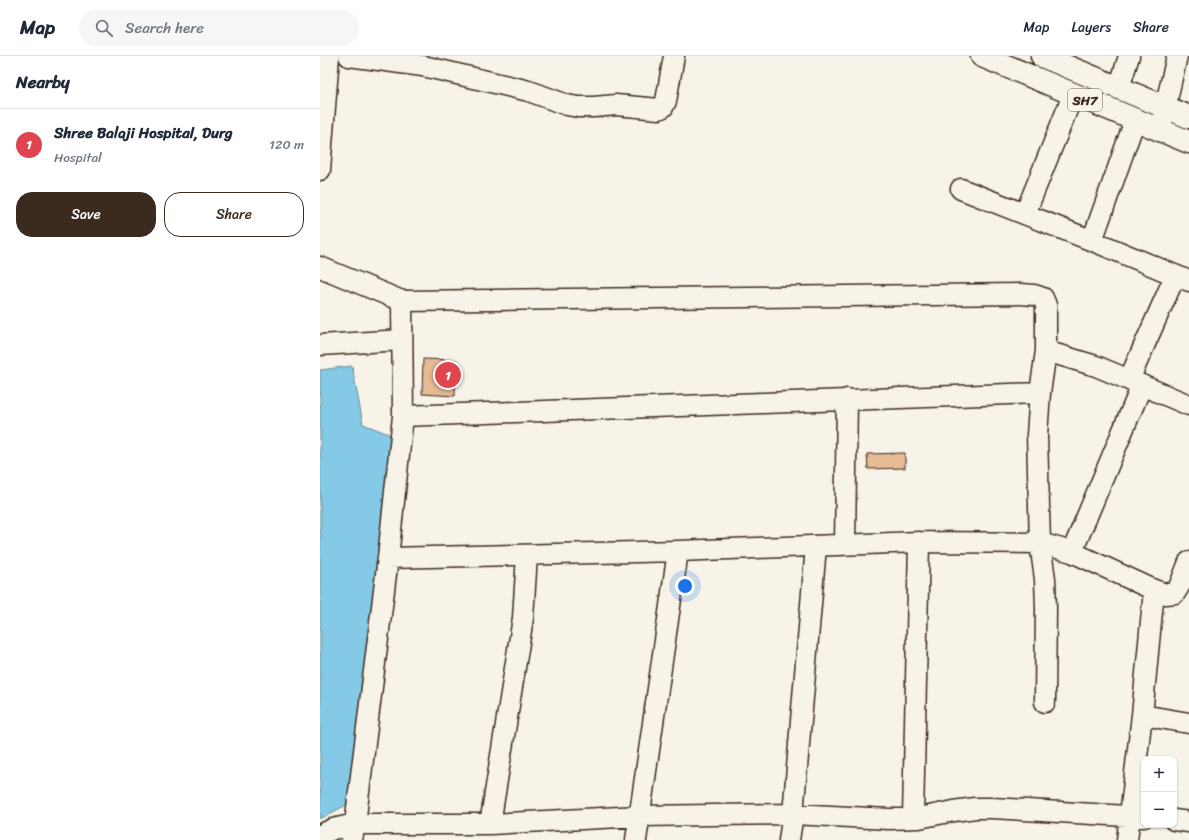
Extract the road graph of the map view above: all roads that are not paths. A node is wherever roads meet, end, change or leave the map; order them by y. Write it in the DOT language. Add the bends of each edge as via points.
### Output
graph roads {
  1 [pos="329,56"];
  2 [pos="349,56"];
  3 [pos="674,56"];
  4 [pos="1042,56"];
  5 [pos="1129,56"];
  6 [pos="1177,56"];
  7 [pos="992,58"];
  8 [pos="1119,88"];
  9 [pos="1073,95"];
  10 [pos="1165,107"];
  11 [pos="1189,117"];
  12 [pos="1135,120"];
  13 [pos="1160,130"];
  14 [pos="1189,142"];
  15 [pos="320,170"];
  16 [pos="961,189"];
  17 [pos="1025,214"];
  18 [pos="1092,241"];
  19 [pos="320,267"];
  20 [pos="1182,278"];
  21 [pos="402,301"];
  22 [pos="402,340"];
  23 [pos="320,345"];
  24 [pos="1046,351"];
  25 [pos="1135,383"];
  26 [pos="1040,393"];
  27 [pos="848,399"];
  28 [pos="1189,405"];
  29 [pos="403,416"];
  30 [pos="919,542"];
  31 [pos="1040,543"];
  32 [pos="845,544"];
  33 [pos="816,546"];
  34 [pos="678,551"];
  35 [pos="1072,552"];
  36 [pos="527,555"];
  37 [pos="388,558"];
  38 [pos="1189,562"];
  39 [pos="1154,590"];
  40 [pos="1045,702"];
  41 [pos="1142,715"];
  42 [pos="1189,723"];
  43 [pos="793,814"];
  44 [pos="639,816"];
  45 [pos="1137,816"];
  46 [pos="913,818"];
  47 [pos="1177,820"];
  48 [pos="1189,822"];
  49 [pos="490,824"];
  50 [pos="353,832"];
  51 [pos="320,835"];
  52 [pos="636,840"];
  53 [pos="789,840"];
  54 [pos="1127,840"];
  1 -- 15 [label="street"];
  2 -- 3 [label="street" via="423,66 529,91 578,107 616,104 659,109 664,107 666,101"];
  4 -- 8 [label="main road, SH7"];
  5 -- 8 [label="street"];
  6 -- 10 [label="street"];
  7 -- 9 [label="main road, SH7"];
  8 -- 10 [label="main road, SH7"];
  9 -- 12 [label="main road, SH7"];
  9 -- 17 [label="street"];
  10 -- 11 [label="main road, SH7"];
  10 -- 13 [label="street"];
  12 -- 13 [label="main road, SH7"];
  12 -- 18 [label="street"];
  13 -- 14 [label="main road, SH7"];
  16 -- 17 [label="street"];
  17 -- 18 [label="street"];
  18 -- 20 [label="street"];
  19 -- 21 [label="street"];
  20 -- 25 [label="street"];
  21 -- 22 [label="street"];
  21 -- 24 [label="street" via="1027,294 1042,298 1046,305"];
  22 -- 23 [label="street"];
  22 -- 29 [label="street"];
  24 -- 25 [label="street" via="1096,366"];
  24 -- 26 [label="street"];
  25 -- 28 [label="street"];
  25 -- 35 [label="street"];
  26 -- 27 [label="street"];
  26 -- 31 [label="street" via="1037,435"];
  27 -- 29 [label="street"];
  27 -- 32 [label="street"];
  29 -- 37 [label="street"];
  30 -- 31 [label="street"];
  30 -- 32 [label="street"];
  30 -- 46 [label="street"];
  31 -- 35 [label="street"];
  31 -- 40 [label="street" via="1046,608"];
  32 -- 33 [label="street"];
  33 -- 34 [label="street"];
  33 -- 43 [label="street"];
  34 -- 36 [label="street"];
  34 -- 44 [label="street"];
  35 -- 39 [label="street"];
  36 -- 37 [label="street"];
  36 -- 49 [label="street" via="523,618"];
  37 -- 50 [label="street"];
  38 -- 39 [label="street" via="1175,593 1166,594"];
  39 -- 41 [label="street"];
  41 -- 42 [label="street"];
  41 -- 45 [label="street"];
  43 -- 44 [label="street"];
  43 -- 46 [label="street"];
  43 -- 53 [label="street"];
  44 -- 49 [label="street"];
  44 -- 52 [label="street"];
  45 -- 46 [label="street" via="975,808"];
  45 -- 54 [label="street"];
  47 -- 48 [label="street"];
  49 -- 50 [label="street"];
  50 -- 51 [label="street" via="332,829"];
}
